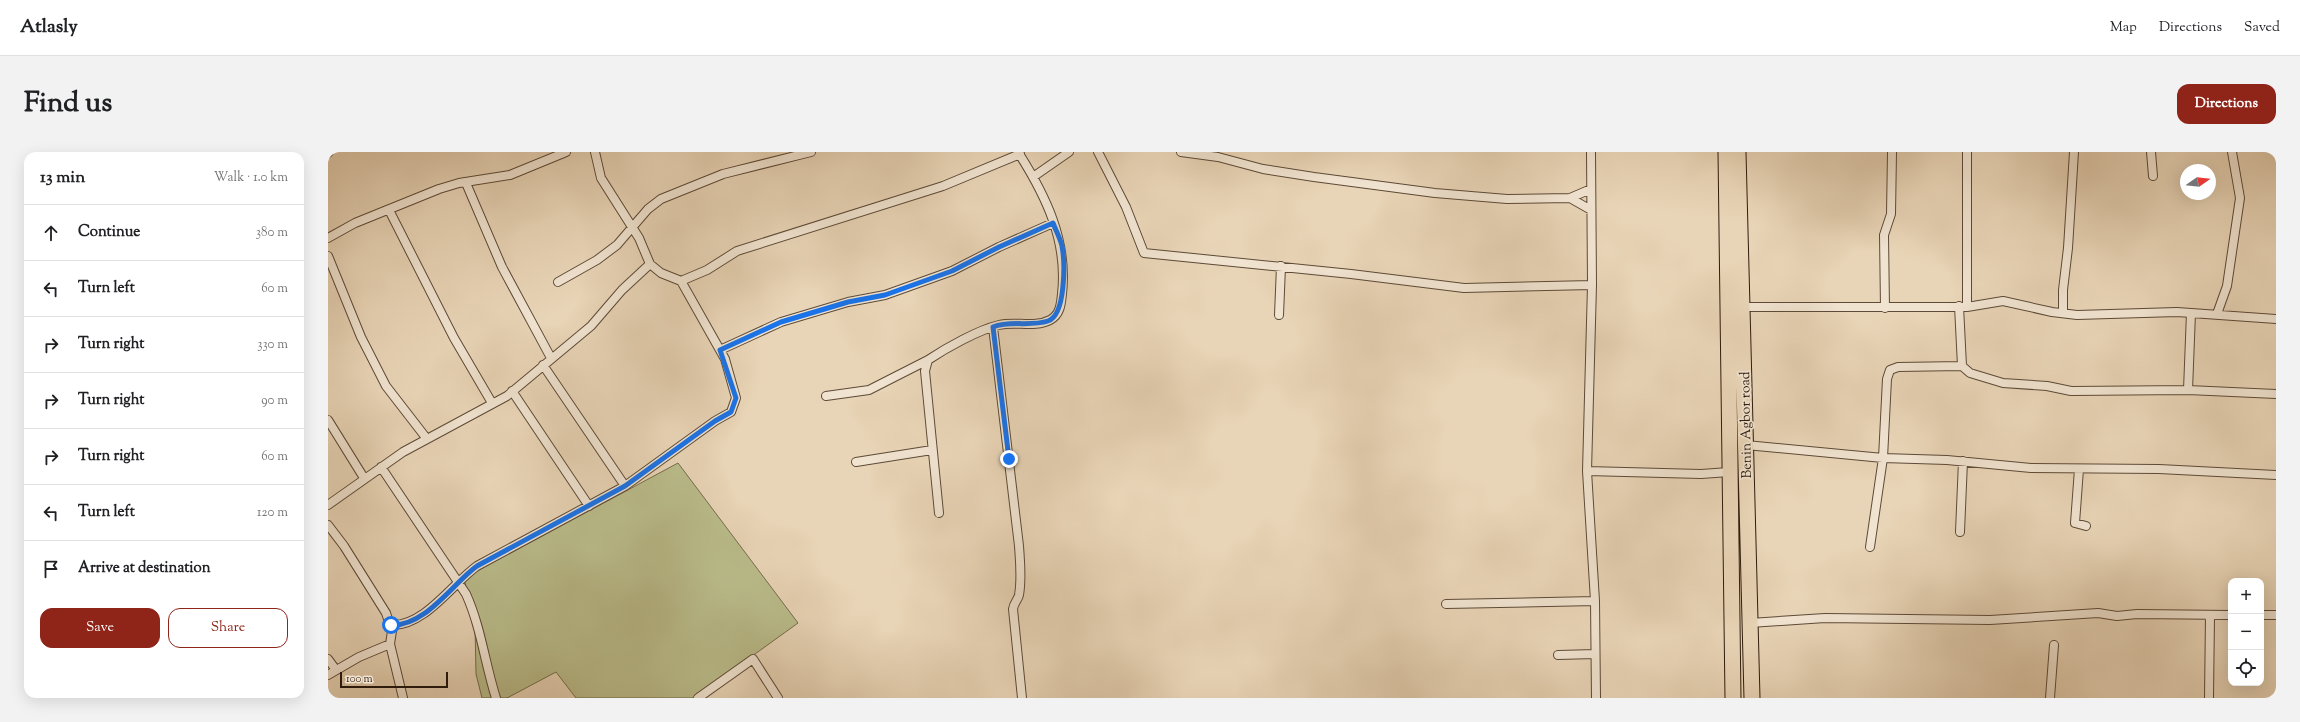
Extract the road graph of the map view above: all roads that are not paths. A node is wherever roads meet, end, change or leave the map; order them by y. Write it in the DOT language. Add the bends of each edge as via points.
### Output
graph roads {
  1 [pos="566,152"];
  2 [pos="595,152"];
  3 [pos="811,152"];
  4 [pos="1069,152"];
  5 [pos="1098,152"];
  6 [pos="1181,152"];
  7 [pos="1591,152"];
  8 [pos="1726,152"];
  9 [pos="1738,152"];
  10 [pos="1892,152"];
  11 [pos="1967,152"];
  12 [pos="2074,152"];
  13 [pos="2151,152"];
  14 [pos="2232,152"];
  15 [pos="1019,153"];
  16 [pos="2153,176"];
  17 [pos="1033,177"];
  18 [pos="466,183"];
  19 [pos="1591,189"];
  20 [pos="1570,198"];
  21 [pos="389,210"];
  22 [pos="1591,210"];
  23 [pos="1053,223"];
  24 [pos="632,226"];
  25 [pos="328,238"];
  26 [pos="328,256"];
  27 [pos="650,264"];
  28 [pos="1281,266"];
  29 [pos="681,280"];
  30 [pos="558,282"];
  31 [pos="1592,285"];
  32 [pos="1963,306"];
  33 [pos="1742,307"];
  34 [pos="1885,308"];
  35 [pos="2063,313"];
  36 [pos="2191,313"];
  37 [pos="2217,314"];
  38 [pos="1279,315"];
  39 [pos="2276,319"];
  40 [pos="993,327"];
  41 [pos="720,350"];
  42 [pos="552,358"];
  43 [pos="928,360"];
  44 [pos="543,365"];
  45 [pos="1962,366"];
  46 [pos="2188,390"];
  47 [pos="512,391"];
  48 [pos="2276,394"];
  49 [pos="826,396"];
  50 [pos="492,403"];
  51 [pos="328,420"];
  52 [pos="427,439"];
  53 [pos="1746,445"];
  54 [pos="932,450"];
  55 [pos="1883,458"];
  56 [pos="1963,461"];
  57 [pos="856,462"];
  58 [pos="382,467"];
  59 [pos="2079,469"];
  60 [pos="1587,471"];
  61 [pos="1729,472"];
  62 [pos="2276,475"];
  63 [pos="364,478"];
  64 [pos="625,486"];
  65 [pos="328,505"];
  66 [pos="589,506"];
  67 [pos="939,513"];
  68 [pos="328,525"];
  69 [pos="2086,526"];
  70 [pos="1960,532"];
  71 [pos="1870,547"];
  72 [pos="459,584"];
  73 [pos="1595,601"];
  74 [pos="1446,604"];
  75 [pos="2276,614"];
  76 [pos="2210,615"];
  77 [pos="2228,615"];
  78 [pos="2264,615"];
  79 [pos="1750,623"];
  80 [pos="391,625"];
  81 [pos="390,644"];
  82 [pos="2054,645"];
  83 [pos="1594,654"];
  84 [pos="1558,655"];
  85 [pos="328,659"];
  86 [pos="336,670"];
  87 [pos="328,675"];
  88 [pos="403,698"];
  89 [pos="496,698"];
  90 [pos="698,698"];
  91 [pos="778,698"];
  92 [pos="1022,698"];
  93 [pos="1596,698"];
  94 [pos="1733,698"];
  95 [pos="1752,698"];
  96 [pos="2050,698"];
  97 [pos="2209,698"];
  1 -- 18 [label="street" via="510,175"];
  2 -- 24 [label="street" via="601,178"];
  3 -- 24 [label="street" via="723,174 670,194 652,205"];
  4 -- 17 [label="street"];
  5 -- 28 [label="street" via="1126,207 1144,252"];
  6 -- 20 [label="street" via="1218,157 1263,169 1435,193 1507,199"];
  7 -- 19 [label="street"];
  8 -- 61 [label="highway, Benin Agbor road"];
  9 -- 33 [label="highway, Benin Agbor road"];
  10 -- 34 [label="street" via="1890,214 1884,236"];
  11 -- 32 [label="street"];
  12 -- 35 [label="street"];
  13 -- 16 [label="street"];
  14 -- 37 [label="street" via="2240,198 2227,286"];
  15 -- 17 [label="street"];
  15 -- 29 [label="street" via="943,186 737,251 707,270"];
  17 -- 23 [label="street"];
  18 -- 21 [label="street" via="438,189"];
  18 -- 42 [label="street" via="502,267"];
  19 -- 20 [label="street"];
  19 -- 22 [label="street"];
  20 -- 22 [label="street"];
  21 -- 25 [label="street" via="355,223"];
  21 -- 50 [label="street" via="454,338"];
  22 -- 31 [label="street"];
  23 -- 40 [label="street" via="1062,246 1064,264 1057,315 1038,324"];
  23 -- 41 [label="street" via="952,271 885,295 848,302 781,322"];
  24 -- 27 [label="street"];
  24 -- 30 [label="street" via="612,249"];
  26 -- 52 [label="street" via="361,337 386,386"];
  27 -- 29 [label="street" via="661,273"];
  27 -- 42 [label="street" via="622,290 591,326"];
  28 -- 31 [label="street" via="1464,288"];
  28 -- 38 [label="street"];
  29 -- 41 [label="street"];
  31 -- 60 [label="street"];
  32 -- 34 [label="street"];
  32 -- 35 [label="street" via="2003,301"];
  32 -- 45 [label="street"];
  33 -- 34 [label="street"];
  33 -- 53 [label="highway, Benin Agbor road"];
  35 -- 36 [label="street"];
  36 -- 37 [label="street"];
  36 -- 46 [label="street"];
  37 -- 39 [label="street"];
  40 -- 43 [label="street"];
  40 -- 92 [label="street" via="1019,546 1021,581 1019,597 1013,609"];
  41 -- 64 [label="street" via="736,398 731,412"];
  42 -- 44 [label="street"];
  43 -- 49 [label="street" via="869,390"];
  43 -- 54 [label="street" via="925,371"];
  44 -- 47 [label="street"];
  44 -- 64 [label="street"];
  45 -- 46 [label="street" via="1970,373 2003,383 2048,386 2071,391"];
  45 -- 55 [label="street" via="1898,367 1890,370 1887,379"];
  46 -- 48 [label="street"];
  47 -- 50 [label="street"];
  47 -- 66 [label="street"];
  50 -- 52 [label="street"];
  51 -- 63 [label="street"];
  52 -- 58 [label="street"];
  53 -- 55 [label="street"];
  53 -- 79 [label="highway, Benin Agbor road"];
  54 -- 57 [label="street"];
  54 -- 67 [label="street"];
  55 -- 56 [label="street"];
  55 -- 71 [label="street"];
  56 -- 59 [label="street" via="2031,468"];
  56 -- 70 [label="street"];
  58 -- 63 [label="street"];
  58 -- 72 [label="street"];
  59 -- 62 [label="street" via="2159,469"];
  59 -- 69 [label="street" via="2075,523"];
  60 -- 61 [label="street" via="1701,474"];
  60 -- 73 [label="street"];
  61 -- 94 [label="highway, Benin Agbor road"];
  63 -- 65 [label="street"];
  64 -- 66 [label="street"];
  66 -- 72 [label="street" via="477,566 468,572"];
  68 -- 80 [label="street" via="344,546"];
  72 -- 80 [label="street" via="422,614 398,626"];
  72 -- 89 [label="street" via="476,616"];
  73 -- 74 [label="street"];
  73 -- 83 [label="street"];
  75 -- 78 [label="street"];
  76 -- 77 [label="street"];
  76 -- 79 [label="street" via="2117,616 2098,613 1990,620 1825,618"];
  76 -- 97 [label="street"];
  79 -- 95 [label="highway, Benin Agbor road"];
  80 -- 81 [label="street"];
  81 -- 86 [label="street"];
  81 -- 88 [label="street"];
  82 -- 96 [label="street"];
  83 -- 84 [label="street"];
  83 -- 93 [label="street"];
  85 -- 86 [label="street"];
  86 -- 87 [label="street"];
  90 -- 91 [label="street" via="753,658"];
}
